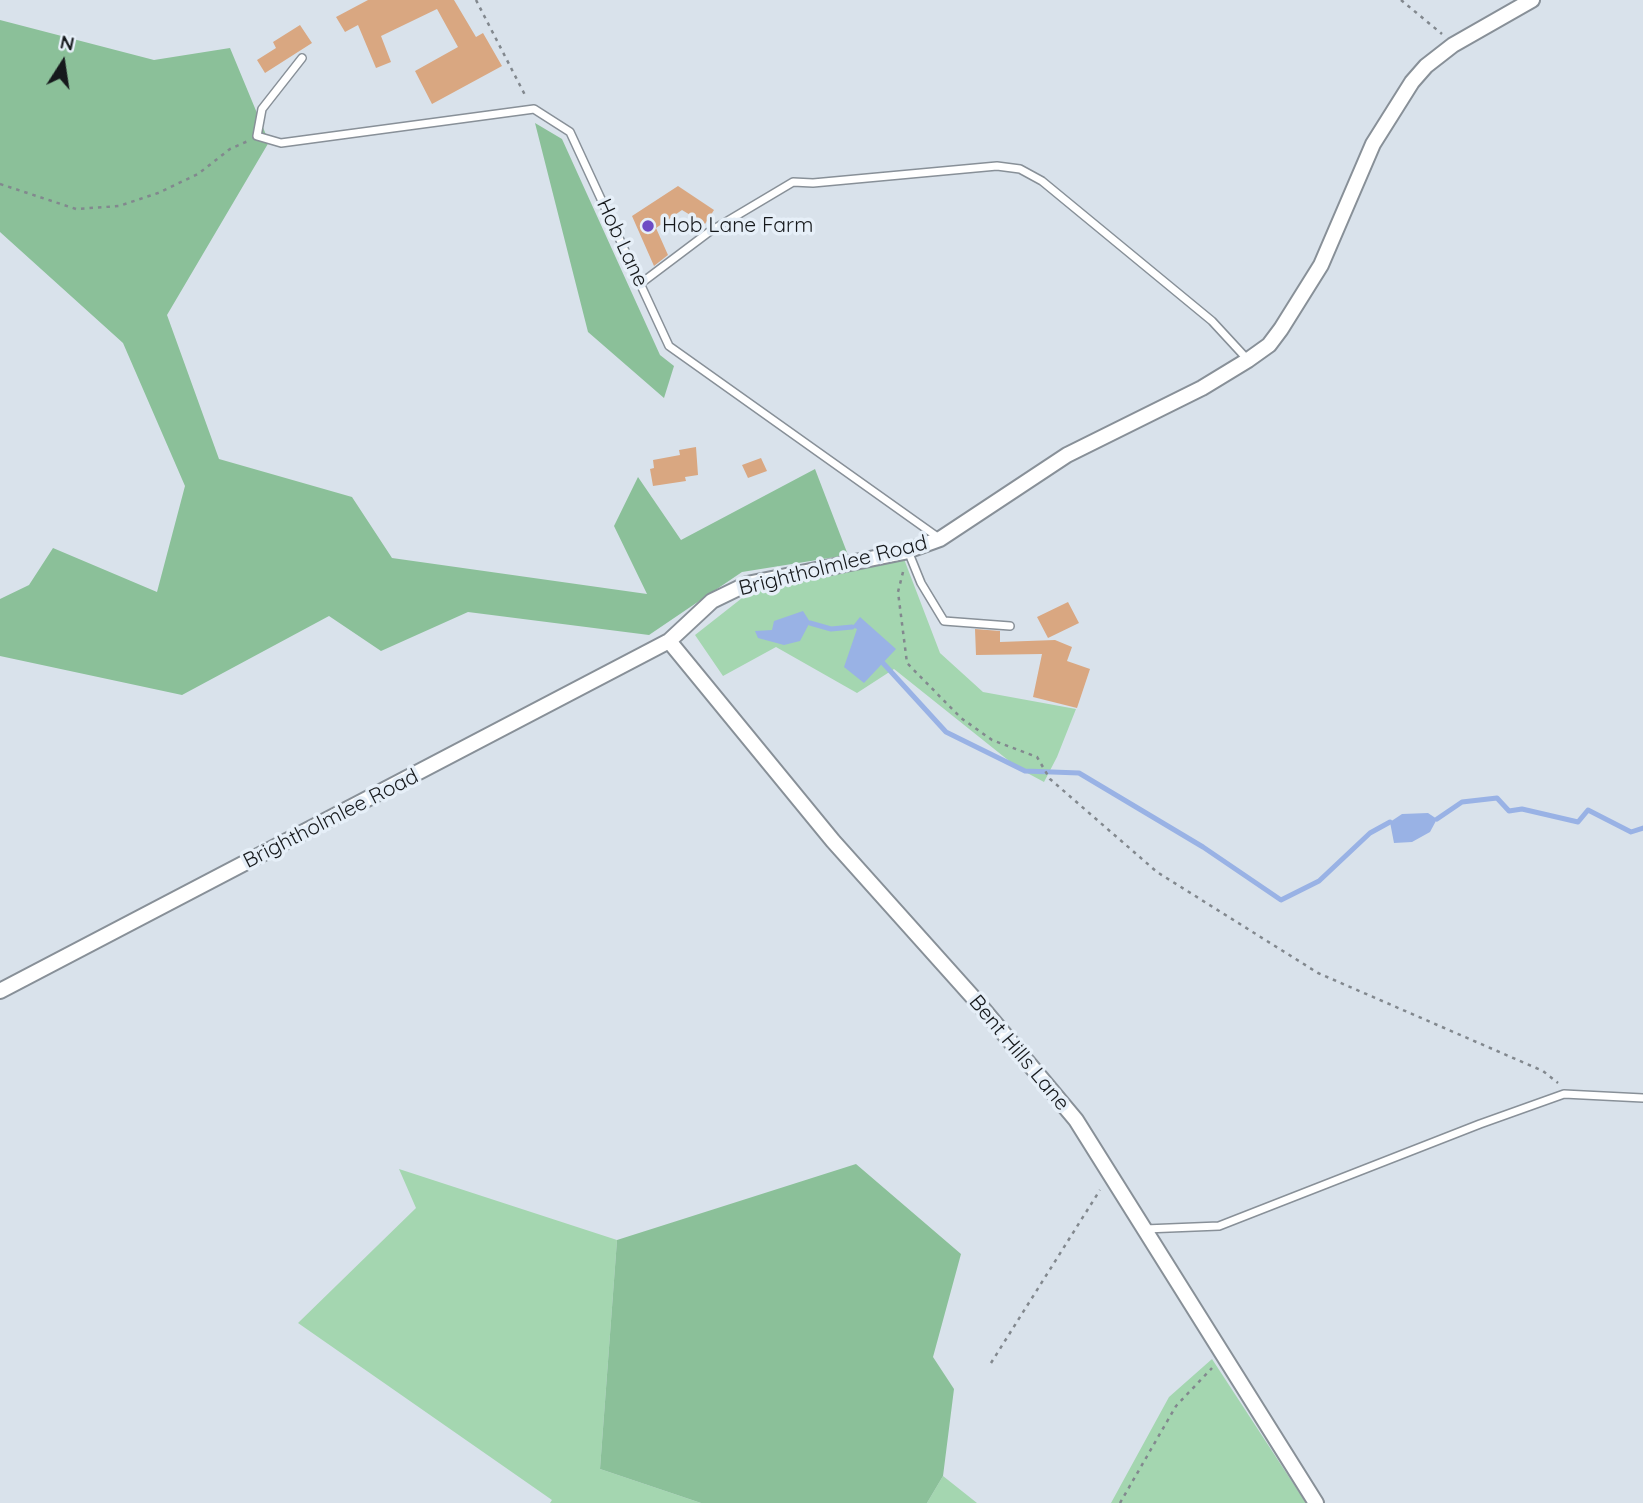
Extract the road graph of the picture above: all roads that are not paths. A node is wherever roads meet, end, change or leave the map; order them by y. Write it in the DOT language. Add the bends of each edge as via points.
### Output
graph roads {
  1 [pos="1532,0"];
  2 [pos="302,58"];
  3 [pos="640,284"];
  4 [pos="1248,360"];
  5 [pos="940,539"];
  6 [pos="904,552"];
  7 [pos="1010,626"];
  8 [pos="669,641"];
  9 [pos="0,991"];
  10 [pos="1643,1098"];
  11 [pos="1145,1230"];
  12 [pos="1316,1503"];
  1 -- 4 [label="street, Brightholmlee Road" via="1453,45 1426,66 1384,122 1321,265 1269,345"];
  2 -- 3 [label="lane, Hob Lane" via="262,109 257,136 281,144 531,110 570,131"];
  3 -- 4 [label="lane" via="709,232 793,182 997,166 1020,169 1042,181 1212,321"];
  3 -- 5 [label="lane, Hob Lane" via="668,345"];
  4 -- 5 [label="street, Brightholmlee Road" via="1067,455"];
  5 -- 6 [label="street, Brightholmlee Road"];
  6 -- 7 [label="lane" via="944,621"];
  6 -- 8 [label="street, Brightholmlee Road" via="747,584 712,601"];
  8 -- 9 [label="street, Brightholmlee Road"];
  8 -- 11 [label="street, Bent Hills Lane" via="833,841 1076,1120"];
  10 -- 11 [label="lane" via="1564,1094 1219,1226"];
  11 -- 12 [label="street, Bent Hills Lane"];
}
